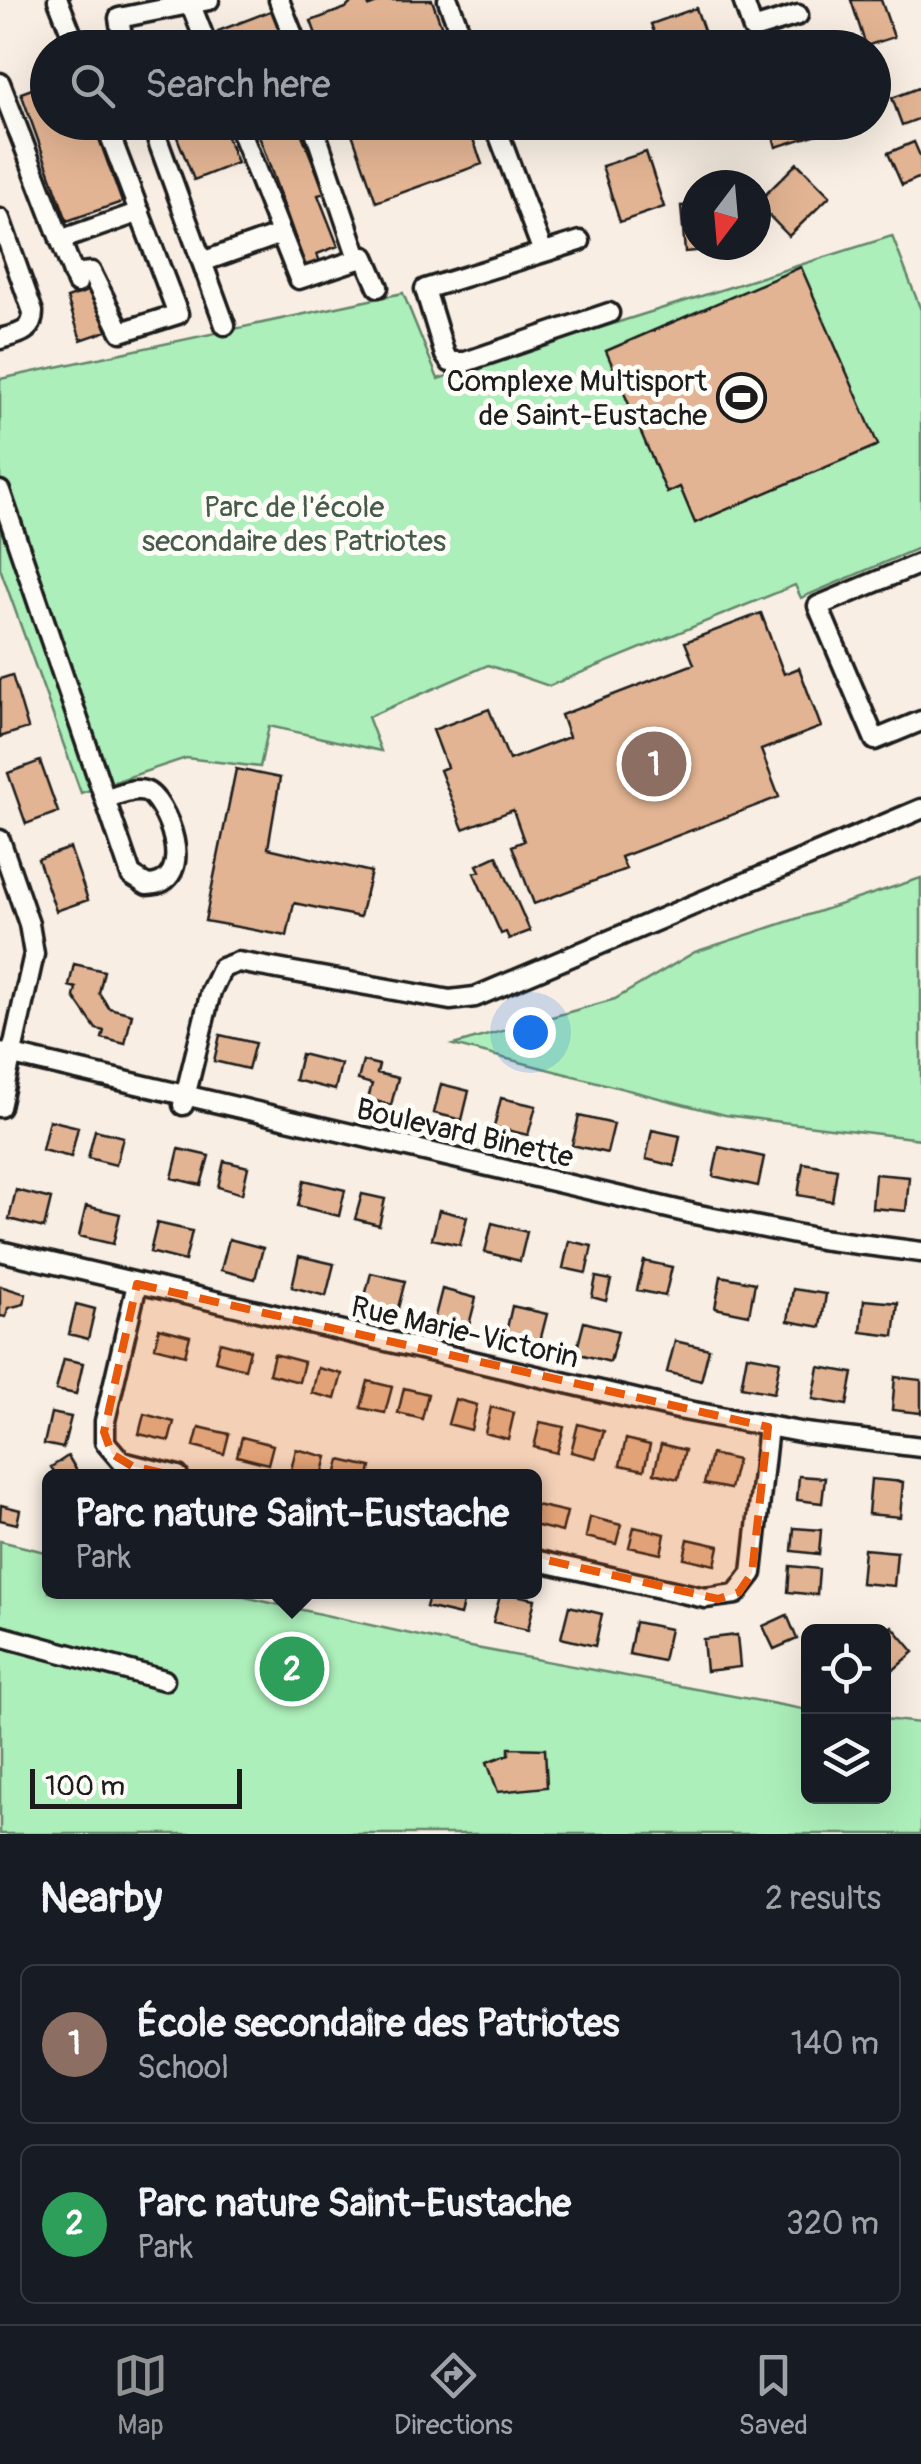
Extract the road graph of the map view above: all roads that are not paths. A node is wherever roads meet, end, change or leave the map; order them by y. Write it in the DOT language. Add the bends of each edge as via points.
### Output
graph roads {
  1 [pos="58,0"];
  2 [pos="279,0"];
  3 [pos="448,0"];
  4 [pos="743,0"];
  5 [pos="196,1"];
  6 [pos="123,8"];
  7 [pos="798,15"];
  8 [pos="69,30"];
  9 [pos="203,30"];
  10 [pos="291,30"];
  11 [pos="459,30"];
  12 [pos="0,83"];
  13 [pos="113,140"];
  14 [pos="158,140"];
  15 [pos="244,140"];
  16 [pos="318,140"];
  17 [pos="501,140"];
  18 [pos="140,212"];
  19 [pos="0,219"];
  20 [pos="281,234"];
  21 [pos="60,240"];
  22 [pos="580,240"];
  23 [pos="544,252"];
  24 [pos="358,258"];
  25 [pos="202,262"];
  26 [pos="378,286"];
  27 [pos="610,313"];
  28 [pos="225,325"];
  29 [pos="0,339"];
  30 [pos="0,491"];
  31 [pos="921,563"];
  32 [pos="921,722"];
  33 [pos="105,799"];
  34 [pos="921,808"];
  35 [pos="0,840"];
  36 [pos="5,1059"];
  37 [pos="184,1101"];
  38 [pos="0,1107"];
  39 [pos="0,1252"];
  40 [pos="921,1252"];
  41 [pos="921,1261"];
  42 [pos="138,1284"];
  43 [pos="768,1427"];
  44 [pos="921,1447"];
  45 [pos="150,1469"];
  46 [pos="542,1562"];
  47 [pos="0,1636"];
  48 [pos="164,1680"];
  1 -- 8 [label="street"];
  2 -- 10 [label="street"];
  3 -- 11 [label="street"];
  4 -- 7 [label="street" via="752,29"];
  5 -- 6 [label="street"];
  5 -- 9 [label="street"];
  12 -- 21 [label="street"];
  13 -- 18 [label="street"];
  14 -- 25 [label="street"];
  15 -- 20 [label="street"];
  16 -- 24 [label="street"];
  17 -- 23 [label="street"];
  18 -- 21 [label="street"];
  18 -- 21 [label="street" via="175,318 121,332 91,272 75,279"];
  19 -- 29 [label="street" via="33,321 24,332"];
  20 -- 24 [label="street" via="299,280"];
  20 -- 25 [label="street"];
  22 -- 23 [label="street"];
  23 -- 27 [label="street" via="425,289 450,362"];
  24 -- 26 [label="street" via="368,260"];
  25 -- 28 [label="street"];
  30 -- 33 [label="street"];
  31 -- 32 [label="street" via="818,606 875,740"];
  33 -- 33 [label="street" via="132,875 147,885 166,881 176,854 159,802 135,790"];
  34 -- 37 [label="street" via="475,997 450,1000 238,962 222,968"];
  35 -- 36 [label="street" via="33,942 32,972"];
  36 -- 37 [label="street, Boulevard Binette"];
  36 -- 38 [label="street"];
  37 -- 40 [label="street, Boulevard Binette" via="795,1235"];
  37 -- 41 [label="street, Boulevard Binette" via="746,1236"];
  39 -- 42 [label="street, Rue Marie-Victorin"];
  42 -- 43 [label="street, Rue Marie-Victorin"];
  42 -- 45 [label="street" via="105,1442 122,1462"];
  43 -- 44 [label="street, Rue Marie-Victorin"];
  43 -- 46 [label="street" via="752,1573 736,1594 706,1598"];
  47 -- 48 [label="street"];
}
